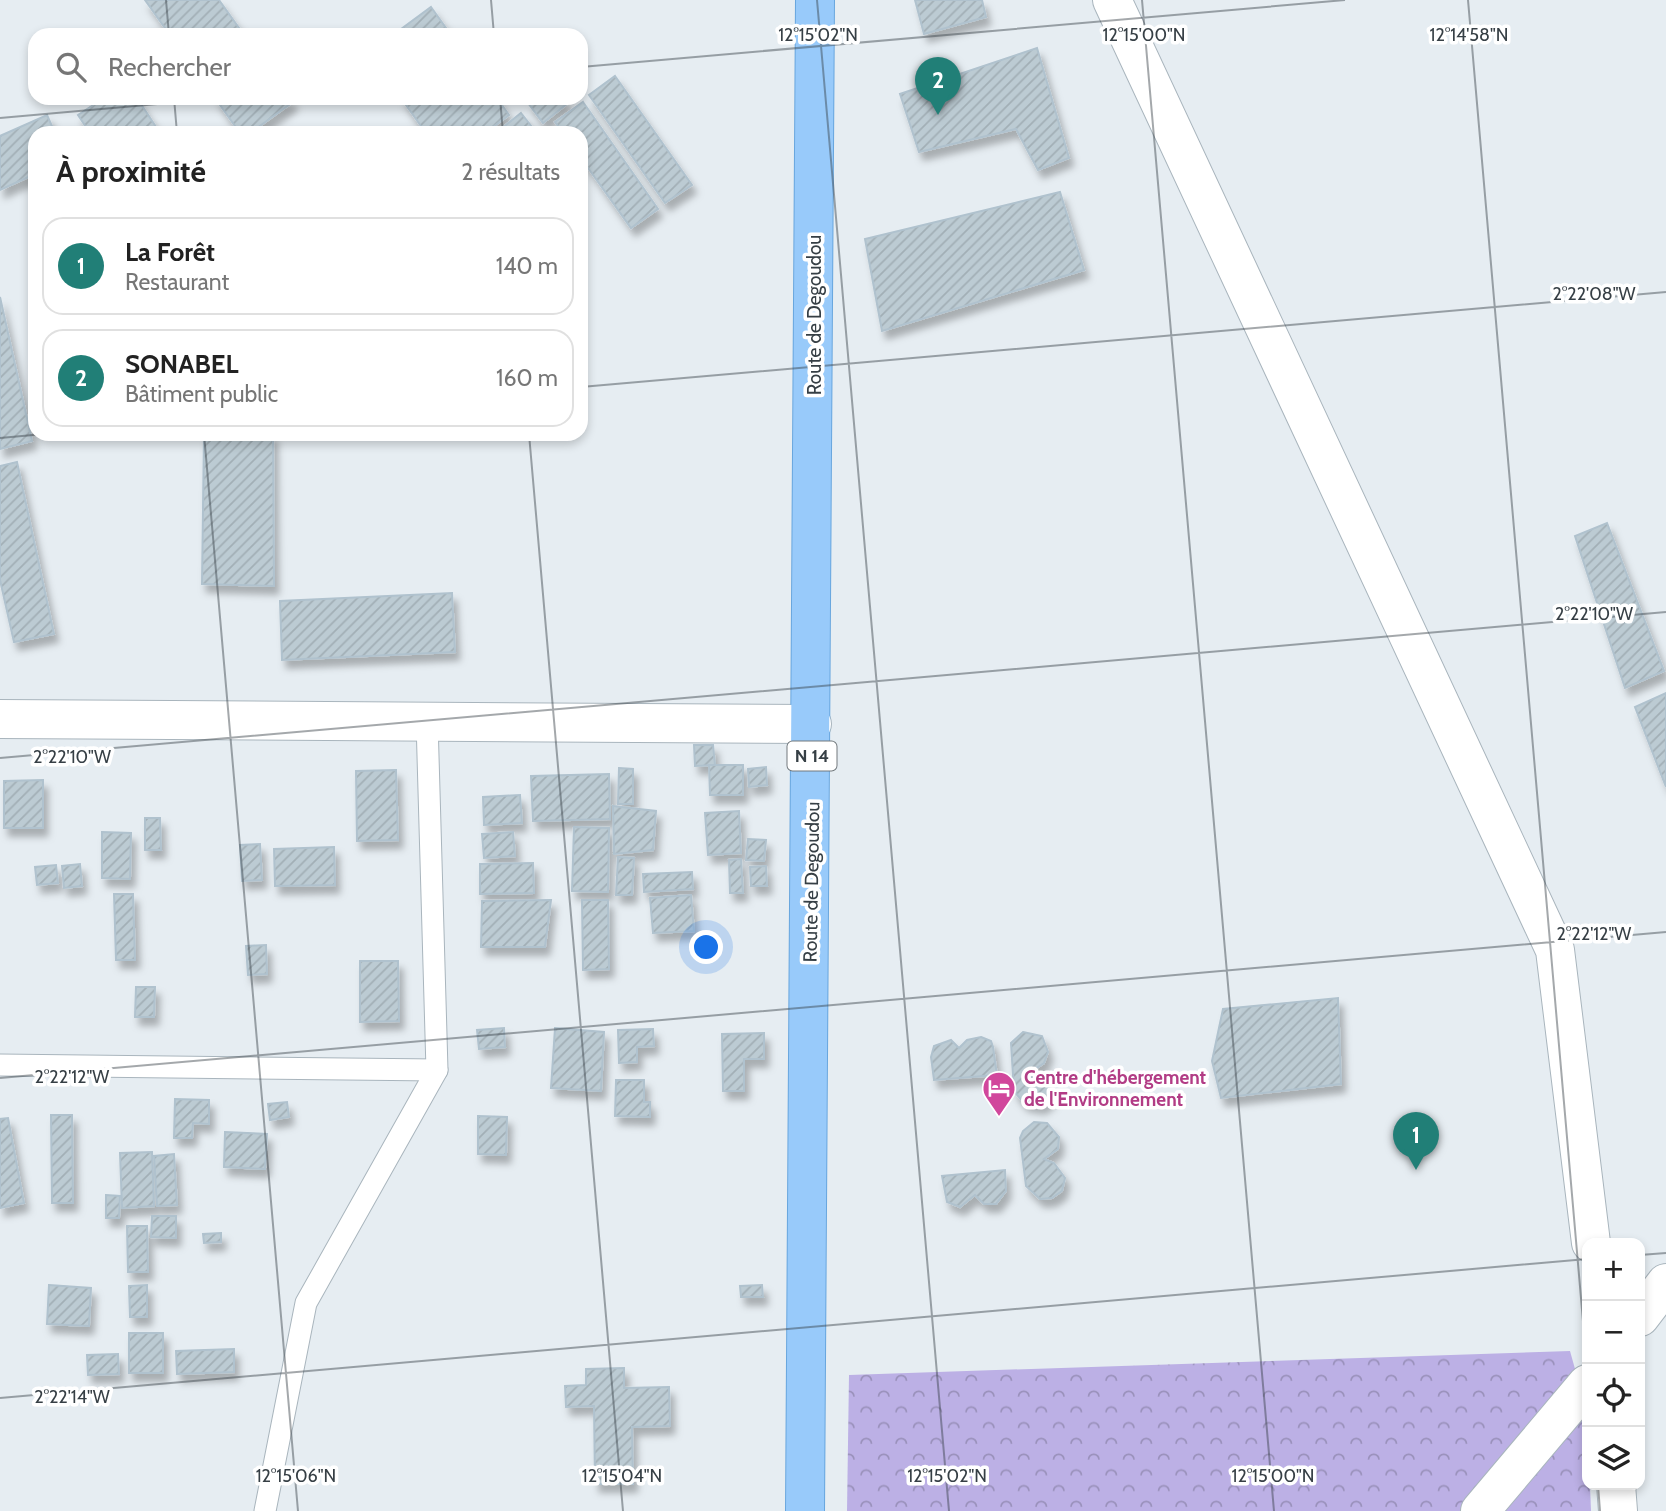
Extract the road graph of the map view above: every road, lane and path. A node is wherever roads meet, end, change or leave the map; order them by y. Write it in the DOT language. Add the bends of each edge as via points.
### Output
graph roads {
  1 [pos="815,0"];
  2 [pos="1112,0"];
  3 [pos="0,719"];
  4 [pos="427,722"];
  5 [pos="812,723"];
  6 [pos="0,1065"];
  7 [pos="437,1070"];
  8 [pos="1590,1238"];
  9 [pos="1666,1283"];
  10 [pos="1645,1310"];
  11 [pos="1582,1390"];
  12 [pos="1616,1490"];
  13 [pos="265,1511"];
  14 [pos="805,1511"];
  15 [pos="1480,1511"];
  16 [pos="1618,1511"];
  1 -- 5 [label="main road, Route de Degoudou / N 14"];
  2 -- 8 [label="street" via="1555,950"];
  3 -- 4 [label="street"];
  4 -- 5 [label="street"];
  4 -- 7 [label="lane"];
  5 -- 14 [label="main road, Route de Degoudou / N 14"];
  6 -- 7 [label="lane"];
  7 -- 13 [label="lane" via="306,1303"];
  9 -- 10 [label="street"];
  11 -- 15 [label="street"];
  12 -- 16 [label="street"];
}
